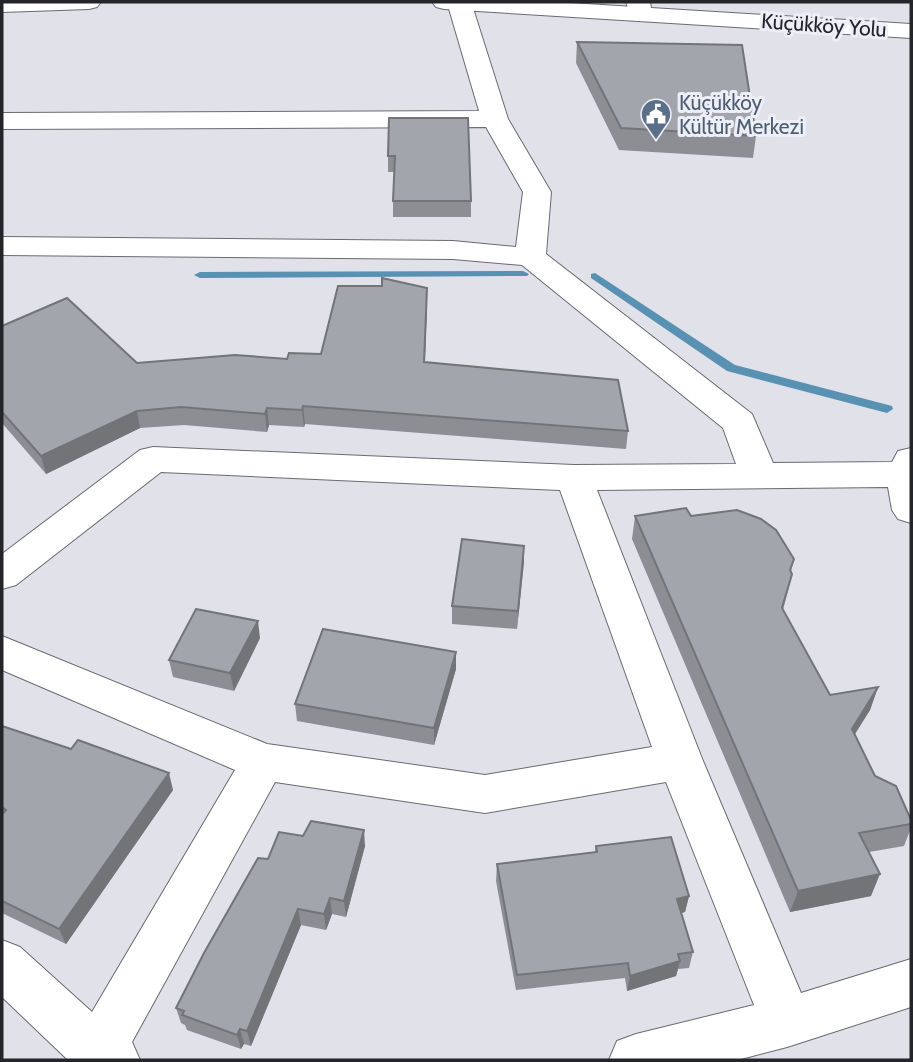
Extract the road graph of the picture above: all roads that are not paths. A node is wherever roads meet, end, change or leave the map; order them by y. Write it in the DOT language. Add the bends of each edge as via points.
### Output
graph roads {
  1 [pos="89,2"];
  2 [pos="444,2"];
  3 [pos="459,2"];
  4 [pos="2,5"];
  5 [pos="639,8"];
  6 [pos="911,31"];
  7 [pos="495,119"];
  8 [pos="2,121"];
  9 [pos="2,246"];
  10 [pos="530,257"];
  11 [pos="908,467"];
  12 [pos="759,475"];
  13 [pos="575,478"];
  14 [pos="911,510"];
  15 [pos="2,575"];
  16 [pos="2,652"];
  17 [pos="680,761"];
  18 [pos="262,762"];
  19 [pos="2,964"];
  20 [pos="911,983"];
  21 [pos="788,1022"];
  22 [pos="105,1056"];
  23 [pos="636,1060"];
  1 -- 4 [label="street"];
  2 -- 3 [label="street, Küçükköy Yolu"];
  3 -- 5 [label="street, Küçükköy Yolu"];
  3 -- 7 [label="street"];
  5 -- 6 [label="street, Küçükköy Yolu"];
  7 -- 8 [label="street"];
  7 -- 10 [label="street" via="537,192"];
  9 -- 10 [label="street" via="453,250"];
  10 -- 12 [label="street" via="739,422"];
  11 -- 12 [label="street"];
  11 -- 14 [label="street"];
  12 -- 13 [label="street"];
  13 -- 15 [label="street" via="153,459"];
  13 -- 17 [label="street"];
  16 -- 18 [label="street"];
  17 -- 18 [label="street" via="485,794"];
  17 -- 21 [label="street"];
  18 -- 22 [label="street"];
  19 -- 22 [label="street"];
  20 -- 21 [label="street"];
  21 -- 23 [label="street"];
}
